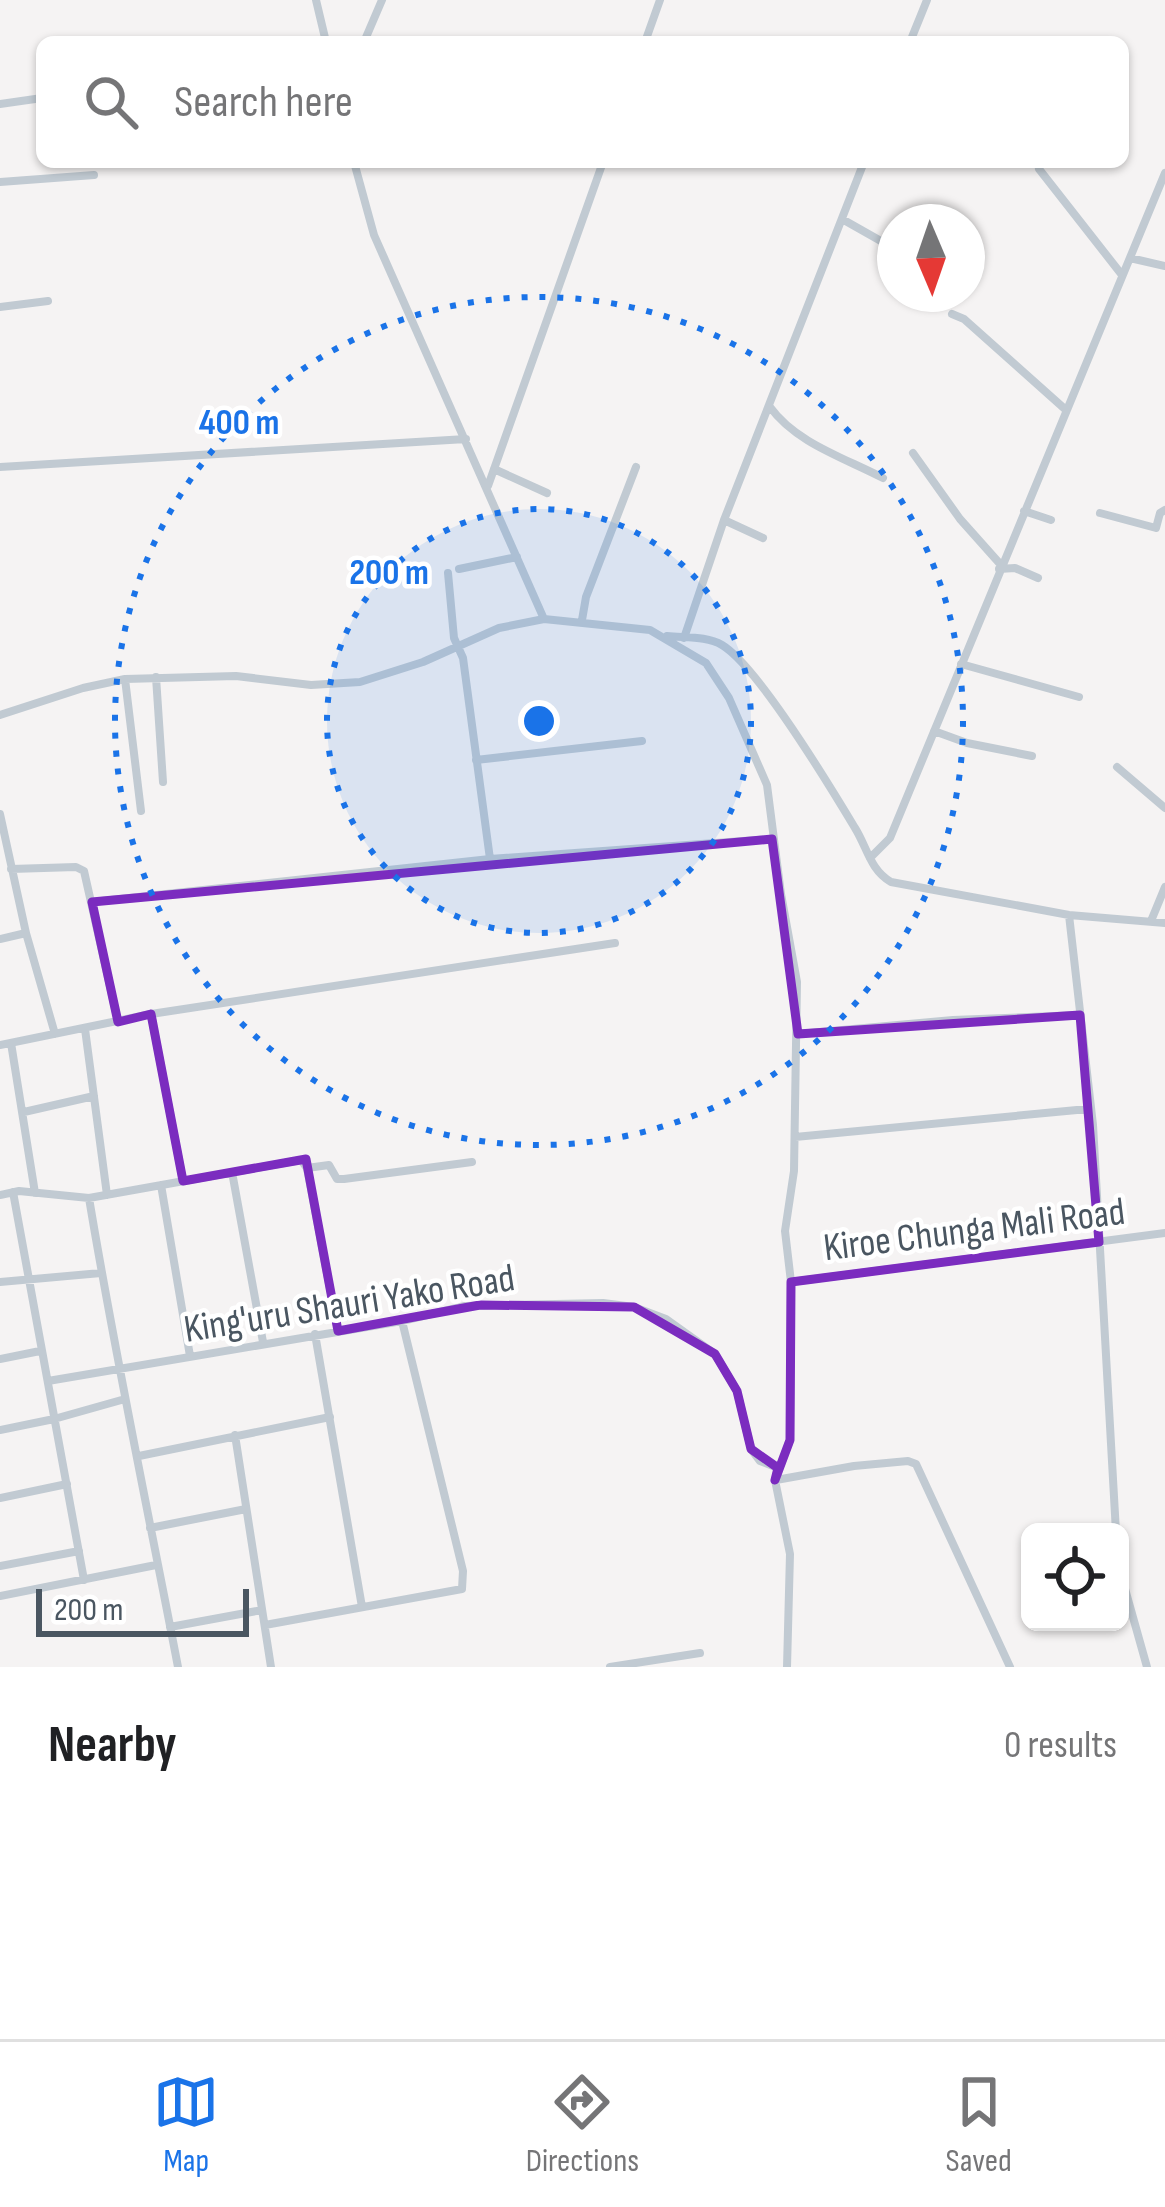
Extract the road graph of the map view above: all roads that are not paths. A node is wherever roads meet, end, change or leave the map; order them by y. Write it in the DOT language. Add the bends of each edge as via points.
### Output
graph roads {
  1 [pos="316,0"];
  2 [pos="382,0"];
  3 [pos="660,0"];
  4 [pos="927,0"];
  5 [pos="325,36"];
  6 [pos="367,36"];
  7 [pos="648,36"];
  8 [pos="912,36"];
  9 [pos="36,99"];
  10 [pos="0,104"];
  11 [pos="356,168"];
  12 [pos="601,168"];
  13 [pos="862,168"];
  14 [pos="1039,169"];
  15 [pos="1165,173"];
  16 [pos="94,175"];
  17 [pos="0,182"];
  18 [pos="1162,190"];
  19 [pos="842,219"];
  20 [pos="877,239"];
  21 [pos="1130,257"];
  22 [pos="1165,266"];
  23 [pos="1122,275"];
  24 [pos="48,301"];
  25 [pos="0,307"];
  26 [pos="952,314"];
  27 [pos="769,406"];
  28 [pos="1066,410"];
  29 [pos="466,439"];
  30 [pos="913,453"];
  31 [pos="0,467"];
  32 [pos="636,467"];
  33 [pos="494,469"];
  34 [pos="884,478"];
  35 [pos="488,488"];
  36 [pos="547,493"];
  37 [pos="1165,510"];
  38 [pos="1024,511"];
  39 [pos="1100,513"];
  40 [pos="724,520"];
  41 [pos="1051,520"];
  42 [pos="1161,525"];
  43 [pos="763,538"];
  44 [pos="517,557"];
  45 [pos="1000,567"];
  46 [pos="459,569"];
  47 [pos="448,573"];
  48 [pos="1038,578"];
  49 [pos="544,619"];
  50 [pos="582,620"];
  51 [pos="659,635"];
  52 [pos="685,638"];
  53 [pos="458,645"];
  54 [pos="961,664"];
  55 [pos="157,677"];
  56 [pos="125,679"];
  57 [pos="1079,697"];
  58 [pos="0,715"];
  59 [pos="934,730"];
  60 [pos="642,741"];
  61 [pos="1032,756"];
  62 [pos="476,760"];
  63 [pos="1117,767"];
  64 [pos="163,782"];
  65 [pos="1165,808"];
  66 [pos="141,811"];
  67 [pos="0,814"];
  68 [pos="772,839"];
  69 [pos="870,858"];
  70 [pos="490,859"];
  71 [pos="11,869"];
  72 [pos="1165,886"];
  73 [pos="92,902"];
  74 [pos="1069,915"];
  75 [pos="1151,921"];
  76 [pos="1165,923"];
  77 [pos="26,933"];
  78 [pos="0,939"];
  79 [pos="615,943"];
  80 [pos="151,1015"];
  81 [pos="1080,1015"];
  82 [pos="118,1022"];
  83 [pos="85,1029"];
  84 [pos="798,1034"];
  85 [pos="55,1035"];
  86 [pos="11,1043"];
  87 [pos="0,1045"];
  88 [pos="94,1096"];
  89 [pos="24,1112"];
  90 [pos="1092,1116"];
  91 [pos="795,1137"];
  92 [pos="472,1162"];
  93 [pos="307,1168"];
  94 [pos="232,1172"];
  95 [pos="183,1181"];
  96 [pos="161,1185"];
  97 [pos="13,1192"];
  98 [pos="35,1193"];
  99 [pos="0,1195"];
  100 [pos="107,1195"];
  101 [pos="89,1198"];
  102 [pos="1165,1233"];
  103 [pos="1099,1242"];
  104 [pos="101,1273"];
  105 [pos="29,1280"];
  106 [pos="0,1282"];
  107 [pos="791,1282"];
  108 [pos="402,1321"];
  109 [pos="338,1331"];
  110 [pos="315,1334"];
  111 [pos="263,1342"];
  112 [pos="40,1351"];
  113 [pos="190,1355"];
  114 [pos="0,1359"];
  115 [pos="118,1368"];
  116 [pos="48,1381"];
  117 [pos="125,1399"];
  118 [pos="330,1417"];
  119 [pos="55,1419"];
  120 [pos="0,1430"];
  121 [pos="235,1435"];
  122 [pos="139,1456"];
  123 [pos="775,1480"];
  124 [pos="67,1484"];
  125 [pos="0,1498"];
  126 [pos="247,1509"];
  127 [pos="1115,1523"];
  128 [pos="150,1528"];
  129 [pos="79,1550"];
  130 [pos="156,1565"];
  131 [pos="0,1566"];
  132 [pos="85,1580"];
  133 [pos="0,1596"];
  134 [pos="1129,1603"];
  135 [pos="362,1607"];
  136 [pos="262,1610"];
  137 [pos="266,1625"];
  138 [pos="170,1628"];
  139 [pos="700,1653"];
  140 [pos="178,1667"];
  141 [pos="272,1667"];
  142 [pos="610,1667"];
  143 [pos="787,1667"];
  144 [pos="1010,1667"];
  145 [pos="1147,1667"];
  1 -- 5 [label="street"];
  2 -- 6 [label="street"];
  3 -- 7 [label="street"];
  4 -- 8 [label="street"];
  9 -- 10 [label="street"];
  11 -- 29 [label="street" via="374,235"];
  12 -- 33 [label="street"];
  13 -- 19 [label="street"];
  14 -- 23 [label="street"];
  15 -- 18 [label="street"];
  16 -- 17 [label="street"];
  18 -- 21 [label="street"];
  19 -- 20 [label="street"];
  19 -- 27 [label="street"];
  21 -- 22 [label="street"];
  21 -- 23 [label="street"];
  23 -- 28 [label="street"];
  24 -- 25 [label="street"];
  26 -- 28 [label="street"];
  27 -- 34 [label="street" via="786,427"];
  27 -- 40 [label="street"];
  28 -- 38 [label="street"];
  29 -- 31 [label="street"];
  29 -- 35 [label="street"];
  30 -- 45 [label="street"];
  32 -- 50 [label="street"];
  33 -- 35 [label="street"];
  33 -- 36 [label="street"];
  35 -- 44 [label="street"];
  37 -- 42 [label="street"];
  38 -- 41 [label="street"];
  38 -- 45 [label="street"];
  39 -- 42 [label="street"];
  40 -- 43 [label="street"];
  40 -- 52 [label="street"];
  44 -- 46 [label="street"];
  44 -- 49 [label="street"];
  45 -- 48 [label="street"];
  45 -- 54 [label="street"];
  47 -- 53 [label="street"];
  49 -- 50 [label="street, Kiroe Chunga Mali Road"];
  49 -- 53 [label="street, Kiroe Chunga Mali Road"];
  50 -- 51 [label="street, Kiroe Chunga Mali Road"];
  51 -- 52 [label="street"];
  51 -- 68 [label="street, Kiroe Chunga Mali Road" via="706,663 728,698 767,785"];
  52 -- 69 [label="street" via="718,642 738,657"];
  53 -- 55 [label="street, Kiroe Chunga Mali Road" via="345,684"];
  53 -- 62 [label="street"];
  54 -- 57 [label="street"];
  54 -- 59 [label="street"];
  55 -- 56 [label="street, Kiroe Chunga Mali Road"];
  55 -- 64 [label="street"];
  56 -- 58 [label="street, Kiroe Chunga Mali Road"];
  56 -- 66 [label="street"];
  59 -- 61 [label="street"];
  59 -- 69 [label="street" via="890,838"];
  60 -- 62 [label="street"];
  62 -- 70 [label="street"];
  63 -- 65 [label="street"];
  67 -- 71 [label="street"];
  68 -- 70 [label="street"];
  68 -- 84 [label="street, Kiroe Chunga Mali Road"];
  69 -- 74 [label="street" via="891,882"];
  70 -- 73 [label="street"];
  71 -- 73 [label="street" via="81,868"];
  71 -- 77 [label="street"];
  72 -- 75 [label="street"];
  73 -- 82 [label="street"];
  74 -- 75 [label="street"];
  74 -- 81 [label="street"];
  75 -- 76 [label="street"];
  77 -- 78 [label="street"];
  77 -- 85 [label="street"];
  79 -- 80 [label="street"];
  80 -- 82 [label="street"];
  80 -- 95 [label="street"];
  81 -- 84 [label="street"];
  81 -- 90 [label="street"];
  82 -- 83 [label="street"];
  83 -- 85 [label="street"];
  83 -- 88 [label="street"];
  84 -- 91 [label="street, Kiroe Chunga Mali Road"];
  85 -- 86 [label="street"];
  86 -- 87 [label="street"];
  86 -- 89 [label="street"];
  88 -- 89 [label="street"];
  88 -- 100 [label="street"];
  89 -- 98 [label="street"];
  90 -- 91 [label="street" via="1089,1109"];
  90 -- 103 [label="street"];
  91 -- 107 [label="street, Kiroe Chunga Mali Road" via="785,1231"];
  92 -- 93 [label="street" via="344,1180 328,1165"];
  93 -- 94 [label="street" via="301,1160"];
  93 -- 109 [label="street"];
  94 -- 95 [label="street"];
  94 -- 111 [label="street"];
  95 -- 96 [label="street"];
  96 -- 100 [label="street"];
  96 -- 113 [label="street"];
  97 -- 98 [label="street"];
  97 -- 99 [label="street"];
  97 -- 105 [label="street"];
  98 -- 101 [label="street"];
  100 -- 101 [label="street"];
  101 -- 104 [label="street"];
  102 -- 103 [label="street, Kiroe Chunga Mali Road"];
  103 -- 107 [label="street, Kiroe Chunga Mali Road"];
  103 -- 127 [label="street"];
  104 -- 105 [label="street"];
  104 -- 115 [label="street"];
  105 -- 106 [label="street"];
  105 -- 112 [label="street"];
  107 -- 123 [label="street, Kiroe Chunga Mali Road" via="790,1440"];
  108 -- 109 [label="street, King'uru Shauri Yako Road"];
  108 -- 123 [label="street, King'uru Shauri Yako Road" via="494,1304 603,1303 666,1318 715,1354 737,1391 751,1450 778,1468"];
  108 -- 135 [label="street" via="464,1582 454,1593"];
  109 -- 110 [label="street, King'uru Shauri Yako Road"];
  110 -- 111 [label="street, King'uru Shauri Yako Road"];
  110 -- 118 [label="street"];
  111 -- 113 [label="street, King'uru Shauri Yako Road"];
  112 -- 114 [label="street"];
  112 -- 116 [label="street"];
  113 -- 115 [label="street, King'uru Shauri Yako Road"];
  115 -- 116 [label="street, King'uru Shauri Yako Road"];
  115 -- 117 [label="street"];
  116 -- 119 [label="street"];
  117 -- 119 [label="street"];
  117 -- 122 [label="street"];
  118 -- 121 [label="street"];
  118 -- 135 [label="street"];
  119 -- 120 [label="street"];
  119 -- 124 [label="street"];
  121 -- 122 [label="street"];
  121 -- 126 [label="street"];
  122 -- 128 [label="street"];
  123 -- 143 [label="street" via="790,1555"];
  123 -- 144 [label="street" via="916,1464"];
  124 -- 125 [label="street"];
  124 -- 129 [label="street"];
  126 -- 128 [label="street"];
  126 -- 136 [label="street"];
  128 -- 130 [label="street"];
  129 -- 131 [label="street"];
  129 -- 132 [label="street"];
  130 -- 132 [label="street"];
  130 -- 138 [label="street"];
  132 -- 133 [label="street"];
  134 -- 145 [label="street"];
  135 -- 137 [label="street"];
  136 -- 137 [label="street"];
  136 -- 138 [label="street"];
  137 -- 141 [label="street"];
  138 -- 140 [label="street"];
  139 -- 142 [label="street"];
}
